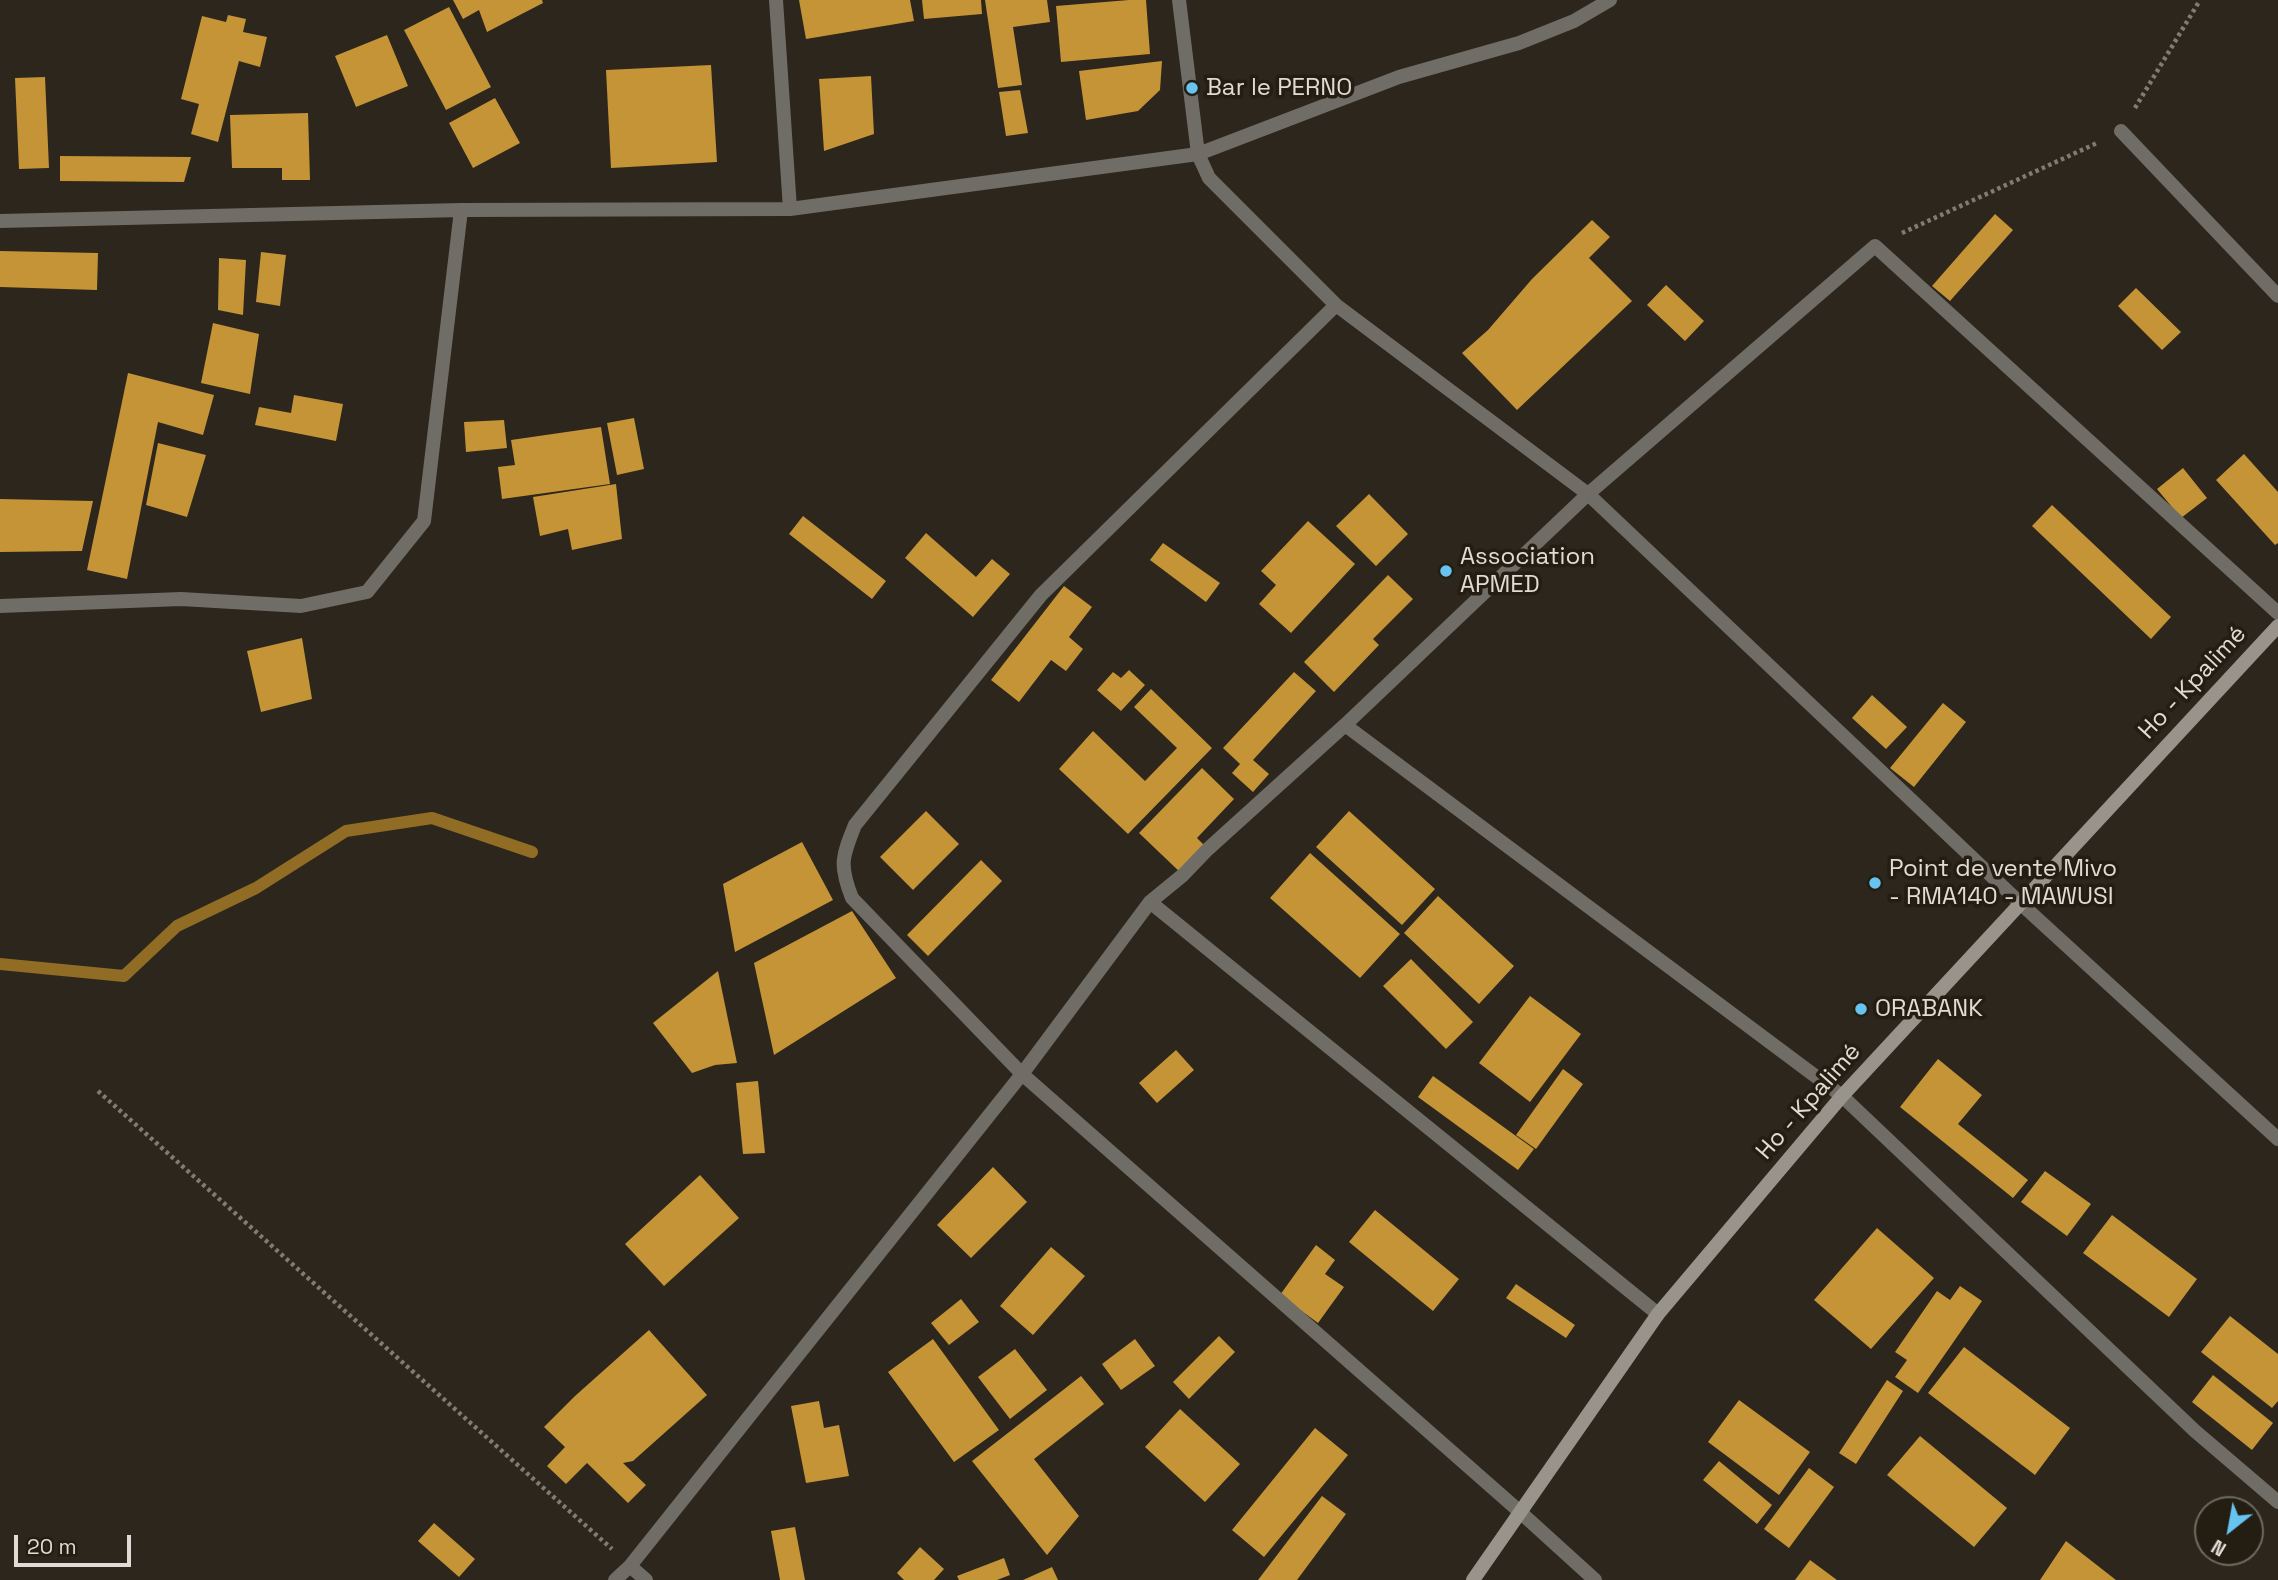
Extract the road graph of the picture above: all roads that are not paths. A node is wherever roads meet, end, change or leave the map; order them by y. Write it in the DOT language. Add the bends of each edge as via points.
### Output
graph roads {
  1 [pos="776,0"];
  2 [pos="1179,0"];
  3 [pos="1610,0"];
  4 [pos="2121,131"];
  5 [pos="1198,154"];
  6 [pos="790,209"];
  7 [pos="461,210"];
  8 [pos="0,221"];
  9 [pos="2278,296"];
  10 [pos="1336,305"];
  11 [pos="1588,494"];
  12 [pos="0,606"];
  13 [pos="2278,613"];
  14 [pos="2278,626"];
  15 [pos="1345,725"];
  16 [pos="1150,902"];
  17 [pos="2019,902"];
  18 [pos="1022,1074"];
  19 [pos="1842,1096"];
  20 [pos="2278,1139"];
  21 [pos="1658,1314"];
  22 [pos="2278,1502"];
  23 [pos="1519,1511"];
  24 [pos="630,1566"];
  25 [pos="615,1580"];
  26 [pos="646,1580"];
  27 [pos="1473,1580"];
  28 [pos="1595,1580"];
  1 -- 6 [label="street"];
  2 -- 5 [label="street"];
  3 -- 5 [label="street" via="1574,21 1519,43 1399,77"];
  4 -- 9 [label="street"];
  5 -- 6 [label="street"];
  5 -- 10 [label="street" via="1209,178"];
  6 -- 7 [label="street"];
  7 -- 8 [label="street"];
  7 -- 12 [label="street" via="424,521 367,592 301,606 181,599"];
  10 -- 11 [label="street"];
  10 -- 18 [label="street" via="1041,595 855,825 842,856 852,898"];
  11 -- 13 [label="street" via="1875,246"];
  11 -- 15 [label="street"];
  11 -- 17 [label="street"];
  14 -- 17 [label="main road, Ho - Kpalimé"];
  15 -- 16 [label="street"];
  15 -- 19 [label="street"];
  16 -- 18 [label="street"];
  16 -- 21 [label="street"];
  17 -- 19 [label="main road, Ho - Kpalimé"];
  17 -- 20 [label="street"];
  18 -- 23 [label="street"];
  18 -- 24 [label="street"];
  19 -- 21 [label="main road, Ho - Kpalimé"];
  19 -- 22 [label="street" via="2195,1431"];
  21 -- 23 [label="main road, Ho - Kpalimé"];
  23 -- 27 [label="main road, Ho - Kpalimé"];
  23 -- 28 [label="street"];
  24 -- 25 [label="street"];
  24 -- 26 [label="street"];
}
